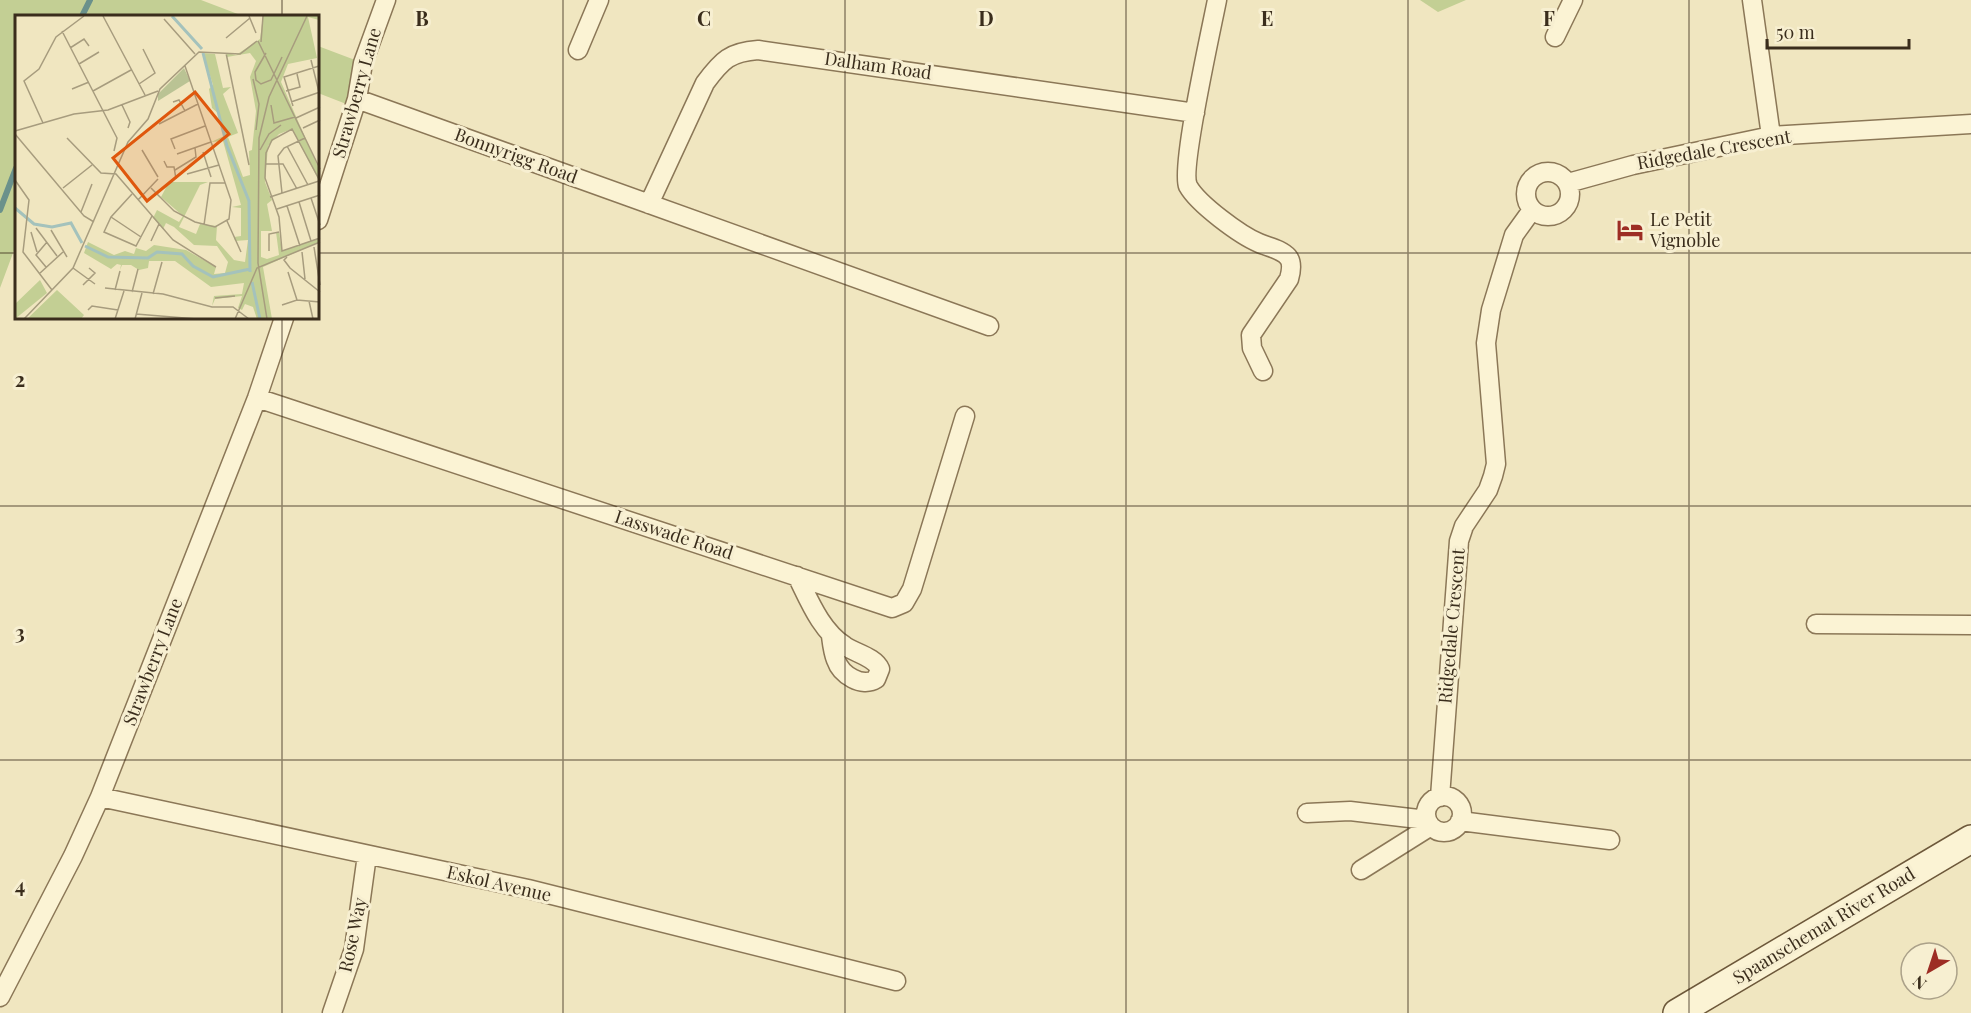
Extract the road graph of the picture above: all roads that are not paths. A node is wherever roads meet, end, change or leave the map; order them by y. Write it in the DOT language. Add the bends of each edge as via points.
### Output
graph roads {
  1 [pos="386,0"];
  2 [pos="599,0"];
  3 [pos="1217,0"];
  4 [pos="1573,0"];
  5 [pos="1752,0"];
  6 [pos="1555,37"];
  7 [pos="578,50"];
  8 [pos="357,99"];
  9 [pos="1195,113"];
  10 [pos="1971,124"];
  11 [pos="1771,136"];
  12 [pos="1568,183"];
  13 [pos="649,204"];
  14 [pos="320,214"];
  15 [pos="1528,214"];
  16 [pos="283,320"];
  17 [pos="989,326"];
  18 [pos="1263,371"];
  19 [pos="257,398"];
  20 [pos="965,416"];
  21 [pos="797,576"];
  22 [pos="1816,624"];
  23 [pos="1971,625"];
  24 [pos="831,636"];
  25 [pos="100,797"];
  26 [pos="1440,797"];
  27 [pos="1307,813"];
  28 [pos="1460,821"];
  29 [pos="1429,823"];
  30 [pos="1610,840"];
  31 [pos="1971,840"];
  32 [pos="367,855"];
  33 [pos="1361,870"];
  34 [pos="896,981"];
  35 [pos="0,997"];
  36 [pos="332,1013"];
  37 [pos="1677,1013"];
  1 -- 8 [label="street, Strawberry Lane" via="363,63"];
  2 -- 7 [label="street"];
  3 -- 9 [label="street"];
  4 -- 6 [label="street"];
  5 -- 11 [label="street"];
  8 -- 13 [label="street, Bonnyrigg Road"];
  8 -- 14 [label="street, Strawberry Lane"];
  9 -- 13 [label="street, Dalham Road" via="758,50 742,51 717,66 705,83"];
  9 -- 18 [label="street" via="1188,185 1231,226 1290,261 1287,282 1251,335 1252,348"];
  10 -- 11 [label="street, Ridgedale Crescent"];
  11 -- 12 [label="street, Ridgedale Crescent"];
  12 -- 15 [label="street" via="1568,203 1558,214"];
  12 -- 15 [label="street" via="1556,173 1540,172 1533,176 1525,191"];
  13 -- 17 [label="street, Bonnyrigg Road"];
  15 -- 26 [label="street, Ridgedale Crescent" via="1514,235 1491,310 1486,343 1496,464 1488,490 1464,526 1459,541"];
  16 -- 19 [label="street, Strawberry Lane"];
  19 -- 21 [label="street, Lasswade Road"];
  19 -- 25 [label="street, Strawberry Lane"];
  20 -- 21 [label="street, Lasswade Road" via="912,589 904,603 898,607 884,606"];
  21 -- 24 [label="street"];
  22 -- 23 [label="street"];
  25 -- 32 [label="street, Eskol Avenue"];
  25 -- 35 [label="street, Strawberry Lane"];
  26 -- 28 [label="street" via="1457,802 1462,814"];
  26 -- 29 [label="street, Ridgedale Crescent" via="1428,807"];
  27 -- 29 [label="street" via="1350,811"];
  28 -- 29 [label="street" via="1444,832"];
  28 -- 30 [label="street"];
  29 -- 33 [label="street"];
  31 -- 37 [label="main road, Spaanschemat River Road"];
  32 -- 34 [label="street, Eskol Avenue" via="528,890"];
  32 -- 36 [label="street, Rose Way" via="354,949"];
}
